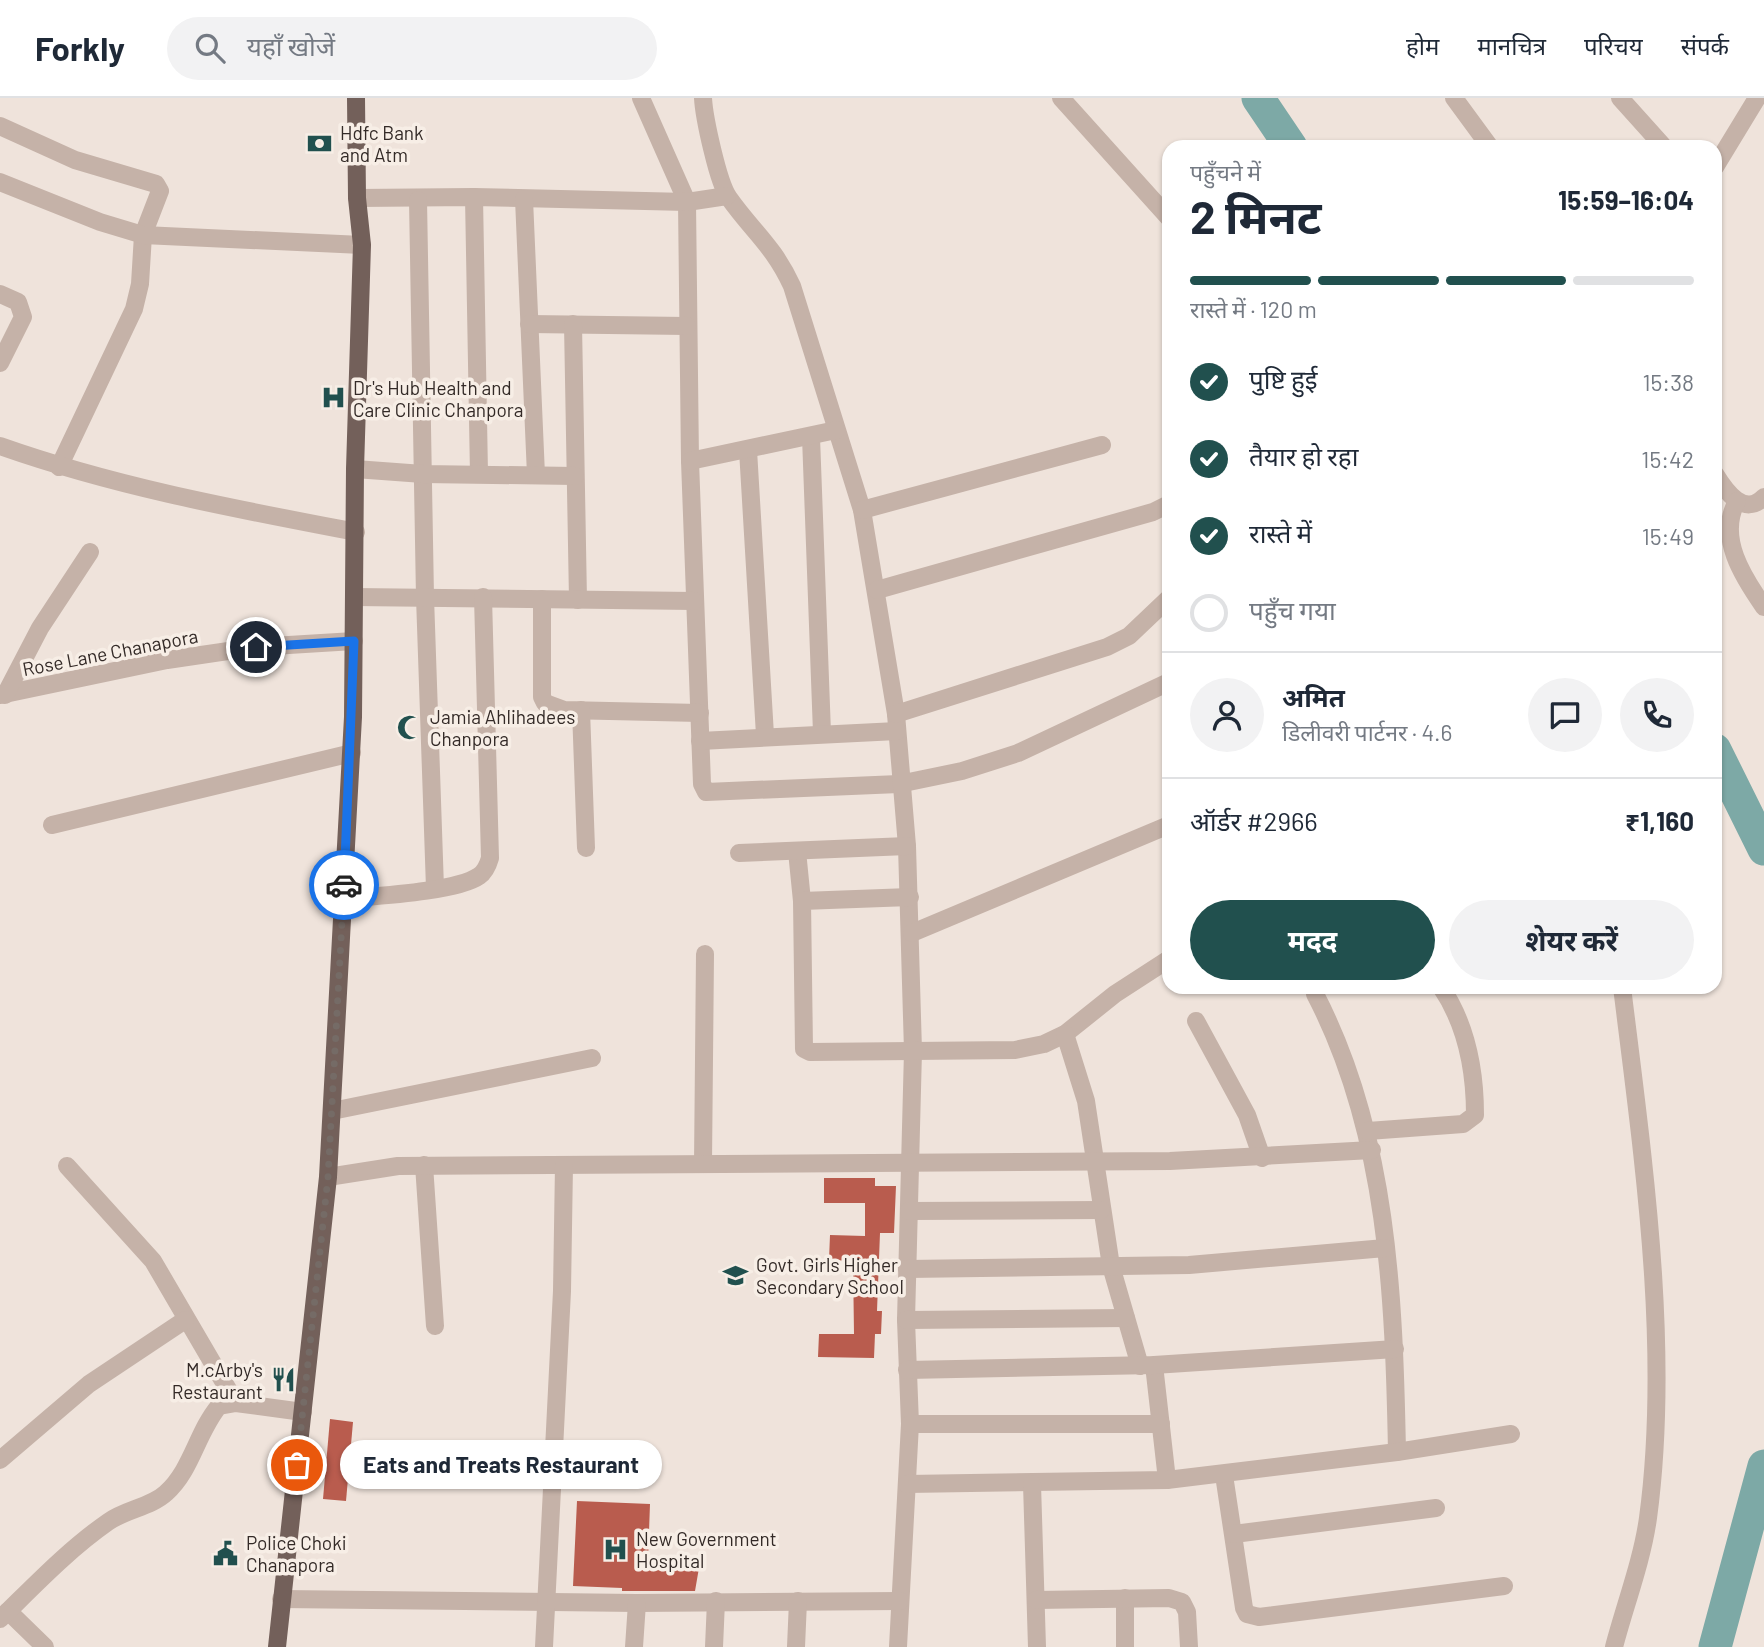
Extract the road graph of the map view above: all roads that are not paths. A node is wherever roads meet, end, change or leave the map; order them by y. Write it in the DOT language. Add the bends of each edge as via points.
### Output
graph roads {
  1 [pos="356,98"];
  2 [pos="641,98"];
  3 [pos="703,98"];
  4 [pos="1061,98"];
  5 [pos="1454,98"];
  6 [pos="1620,98"];
  7 [pos="1757,98"];
  8 [pos="0,126"];
  9 [pos="1485,140"];
  10 [pos="1658,140"];
  11 [pos="1722,156"];
  12 [pos="0,182"];
  13 [pos="727,196"];
  14 [pos="474,197"];
  15 [pos="357,198"];
  16 [pos="524,199"];
  17 [pos="418,200"];
  18 [pos="687,202"];
  19 [pos="1162,210"];
  20 [pos="143,234"];
  21 [pos="362,245"];
  22 [pos="0,294"];
  23 [pos="529,324"];
  24 [pos="573,324"];
  25 [pos="687,326"];
  26 [pos="0,363"];
  27 [pos="836,430"];
  28 [pos="811,437"];
  29 [pos="1102,445"];
  30 [pos="0,446"];
  31 [pos="748,450"];
  32 [pos="690,461"];
  33 [pos="60,467"];
  34 [pos="355,469"];
  35 [pos="423,474"];
  36 [pos="479,474"];
  37 [pos="536,475"];
  38 [pos="575,476"];
  39 [pos="1722,483"];
  40 [pos="1764,498"];
  41 [pos="1737,502"];
  42 [pos="1162,508"];
  43 [pos="862,510"];
  44 [pos="356,532"];
  45 [pos="90,552"];
  46 [pos="877,590"];
  47 [pos="354,597"];
  48 [pos="425,597"];
  49 [pos="483,597"];
  50 [pos="542,599"];
  51 [pos="578,600"];
  52 [pos="694,601"];
  53 [pos="1162,605"];
  54 [pos="1764,607"];
  55 [pos="354,641"];
  56 [pos="1162,684"];
  57 [pos="2,695"];
  58 [pos="581,710"];
  59 [pos="700,713"];
  60 [pos="896,722"];
  61 [pos="822,733"];
  62 [pos="765,736"];
  63 [pos="700,740"];
  64 [pos="352,753"];
  65 [pos="899,784"];
  66 [pos="52,825"];
  67 [pos="1162,828"];
  68 [pos="907,846"];
  69 [pos="586,848"];
  70 [pos="797,851"];
  71 [pos="739,853"];
  72 [pos="435,888"];
  73 [pos="910,897"];
  74 [pos="343,899"];
  75 [pos="803,901"];
  76 [pos="912,933"];
  77 [pos="705,954"];
  78 [pos="1162,964"];
  79 [pos="1315,994"];
  80 [pos="1446,994"];
  81 [pos="1623,994"];
  82 [pos="1196,1021"];
  83 [pos="1065,1034"];
  84 [pos="913,1051"];
  85 [pos="592,1058"];
  86 [pos="332,1111"];
  87 [pos="1368,1131"];
  88 [pos="1372,1150"];
  89 [pos="1262,1158"];
  90 [pos="910,1160"];
  91 [pos="1097,1160"];
  92 [pos="564,1164"];
  93 [pos="703,1164"];
  94 [pos="424,1165"];
  95 [pos="67,1166"];
  96 [pos="328,1177"];
  97 [pos="1101,1210"];
  98 [pos="909,1211"];
  99 [pos="1385,1248"];
  100 [pos="1111,1266"];
  101 [pos="907,1269"];
  102 [pos="1126,1318"];
  103 [pos="185,1320"];
  104 [pos="906,1320"];
  105 [pos="435,1326"];
  106 [pos="1395,1349"];
  107 [pos="1147,1365"];
  108 [pos="907,1370"];
  109 [pos="236,1404"];
  110 [pos="303,1412"];
  111 [pos="910,1424"];
  112 [pos="1160,1424"];
  113 [pos="1511,1434"];
  114 [pos="1397,1452"];
  115 [pos="1,1458"];
  116 [pos="1224,1475"];
  117 [pos="1167,1480"];
  118 [pos="907,1484"];
  119 [pos="1032,1484"];
  120 [pos="1436,1508"];
  121 [pos="1234,1534"];
  122 [pos="1504,1586"];
  123 [pos="1125,1598"];
  124 [pos="281,1600"];
  125 [pos="1036,1600"];
  126 [pos="716,1601"];
  127 [pos="798,1601"];
  128 [pos="900,1601"];
  129 [pos="547,1602"];
  130 [pos="637,1603"];
  131 [pos="4,1615"];
  132 [pos="45,1647"];
  133 [pos="277,1647"];
  134 [pos="544,1647"];
  135 [pos="634,1647"];
  136 [pos="715,1647"];
  137 [pos="796,1647"];
  138 [pos="898,1647"];
  139 [pos="1037,1647"];
  140 [pos="1125,1647"];
  141 [pos="1189,1647"];
  142 [pos="1614,1647"];
  1 -- 15 [label="main road"];
  2 -- 18 [label="street"];
  3 -- 13 [label="street"];
  4 -- 19 [label="street"];
  5 -- 9 [label="street"];
  6 -- 10 [label="street"];
  7 -- 11 [label="street"];
  8 -- 20 [label="street" via="75,160 156,184 160,191"];
  12 -- 20 [label="street"];
  13 -- 18 [label="street"];
  13 -- 27 [label="street" via="780,260"];
  14 -- 16 [label="street"];
  14 -- 17 [label="street"];
  14 -- 36 [label="street"];
  15 -- 17 [label="street"];
  15 -- 21 [label="main road"];
  16 -- 18 [label="street"];
  16 -- 23 [label="street"];
  17 -- 35 [label="street"];
  18 -- 25 [label="street"];
  20 -- 21 [label="street"];
  20 -- 33 [label="street" via="137,300"];
  21 -- 34 [label="main road"];
  22 -- 26 [label="street" via="18,302 23,317"];
  23 -- 24 [label="street"];
  23 -- 37 [label="street"];
  24 -- 25 [label="street"];
  24 -- 38 [label="street"];
  25 -- 32 [label="street"];
  27 -- 28 [label="street"];
  27 -- 43 [label="street"];
  28 -- 31 [label="street"];
  28 -- 61 [label="street"];
  29 -- 43 [label="street"];
  30 -- 33 [label="street"];
  31 -- 32 [label="street"];
  31 -- 62 [label="street"];
  32 -- 52 [label="street"];
  33 -- 44 [label="street" via="209,504"];
  34 -- 35 [label="street"];
  34 -- 44 [label="main road"];
  35 -- 36 [label="street"];
  35 -- 48 [label="street"];
  36 -- 37 [label="street"];
  37 -- 38 [label="street"];
  38 -- 51 [label="street"];
  39 -- 41 [label="street"];
  40 -- 41 [label="street" via="1747,507"];
  41 -- 54 [label="street" via="1728,529 1730,544"];
  42 -- 46 [label="street"];
  43 -- 46 [label="street"];
  44 -- 47 [label="main road"];
  45 -- 57 [label="street"];
  46 -- 60 [label="street"];
  47 -- 48 [label="street"];
  47 -- 55 [label="main road"];
  48 -- 49 [label="street"];
  48 -- 72 [label="street"];
  49 -- 50 [label="street"];
  49 -- 72 [label="street" via="490,858 480,876"];
  50 -- 51 [label="street"];
  50 -- 58 [label="street" via="542,697 554,709"];
  51 -- 52 [label="street"];
  52 -- 59 [label="street"];
  53 -- 60 [label="street" via="1129,636 1107,647"];
  55 -- 57 [label="street, Rose Lane Chanapora" via="256,647 167,660"];
  55 -- 64 [label="main road"];
  56 -- 65 [label="street" via="993,763"];
  58 -- 59 [label="street"];
  58 -- 69 [label="street"];
  59 -- 63 [label="street"];
  60 -- 61 [label="street"];
  60 -- 65 [label="street"];
  61 -- 62 [label="street"];
  62 -- 63 [label="street"];
  63 -- 65 [label="street" via="702,784 711,794"];
  64 -- 66 [label="street"];
  64 -- 74 [label="main road"];
  65 -- 68 [label="street"];
  67 -- 76 [label="street"];
  68 -- 70 [label="street"];
  68 -- 73 [label="street"];
  70 -- 71 [label="street"];
  70 -- 75 [label="street"];
  72 -- 74 [label="street"];
  73 -- 75 [label="street"];
  73 -- 76 [label="street"];
  74 -- 86 [label="main road"];
  75 -- 84 [label="street" via="804,1049"];
  76 -- 84 [label="street"];
  77 -- 93 [label="street"];
  78 -- 83 [label="street"];
  79 -- 87 [label="street" via="1348,1066"];
  80 -- 87 [label="street" via="1466,1045 1475,1115 1463,1124"];
  81 -- 142 [label="street" via="1652,1261 1656,1430 1647,1521"];
  82 -- 89 [label="street" via="1247,1115"];
  83 -- 84 [label="street" via="1015,1050"];
  83 -- 91 [label="street" via="1086,1101"];
  84 -- 90 [label="street"];
  85 -- 86 [label="street"];
  86 -- 96 [label="main road"];
  87 -- 88 [label="street"];
  88 -- 89 [label="street"];
  88 -- 99 [label="street"];
  89 -- 91 [label="street"];
  90 -- 91 [label="street"];
  90 -- 93 [label="street"];
  90 -- 98 [label="street"];
  91 -- 97 [label="street"];
  92 -- 93 [label="street"];
  92 -- 94 [label="street"];
  92 -- 129 [label="street"];
  94 -- 96 [label="street"];
  94 -- 105 [label="street"];
  95 -- 103 [label="street" via="153,1261"];
  96 -- 110 [label="main road"];
  97 -- 98 [label="street"];
  97 -- 100 [label="street"];
  98 -- 101 [label="street"];
  99 -- 100 [label="street" via="1189,1265"];
  99 -- 106 [label="street"];
  100 -- 101 [label="street"];
  100 -- 102 [label="street"];
  101 -- 104 [label="street"];
  102 -- 104 [label="street"];
  102 -- 107 [label="street"];
  103 -- 109 [label="street"];
  103 -- 115 [label="street" via="89,1384"];
  104 -- 108 [label="street"];
  106 -- 107 [label="street"];
  106 -- 114 [label="street"];
  107 -- 108 [label="street"];
  107 -- 112 [label="street"];
  108 -- 111 [label="street"];
  109 -- 110 [label="street"];
  109 -- 131 [label="street" via="219,1406 213,1412 184,1471 165,1494 109,1521 56,1562"];
  110 -- 124 [label="main road"];
  111 -- 112 [label="street"];
  111 -- 118 [label="street"];
  112 -- 117 [label="street"];
  113 -- 114 [label="street"];
  114 -- 116 [label="street"];
  116 -- 117 [label="street"];
  116 -- 121 [label="street"];
  117 -- 119 [label="street"];
  118 -- 119 [label="street"];
  118 -- 128 [label="street"];
  119 -- 125 [label="street"];
  120 -- 121 [label="street"];
  121 -- 122 [label="street" via="1244,1608 1247,1614 1259,1617"];
  123 -- 125 [label="street"];
  123 -- 140 [label="street"];
  123 -- 141 [label="street" via="1182,1602"];
  124 -- 129 [label="street"];
  124 -- 133 [label="main road"];
  125 -- 139 [label="street"];
  126 -- 127 [label="street"];
  126 -- 130 [label="street"];
  126 -- 136 [label="street"];
  127 -- 128 [label="street"];
  127 -- 137 [label="street"];
  128 -- 138 [label="street"];
  129 -- 130 [label="street"];
  129 -- 134 [label="street"];
  130 -- 135 [label="street"];
  131 -- 132 [label="street"];
}
